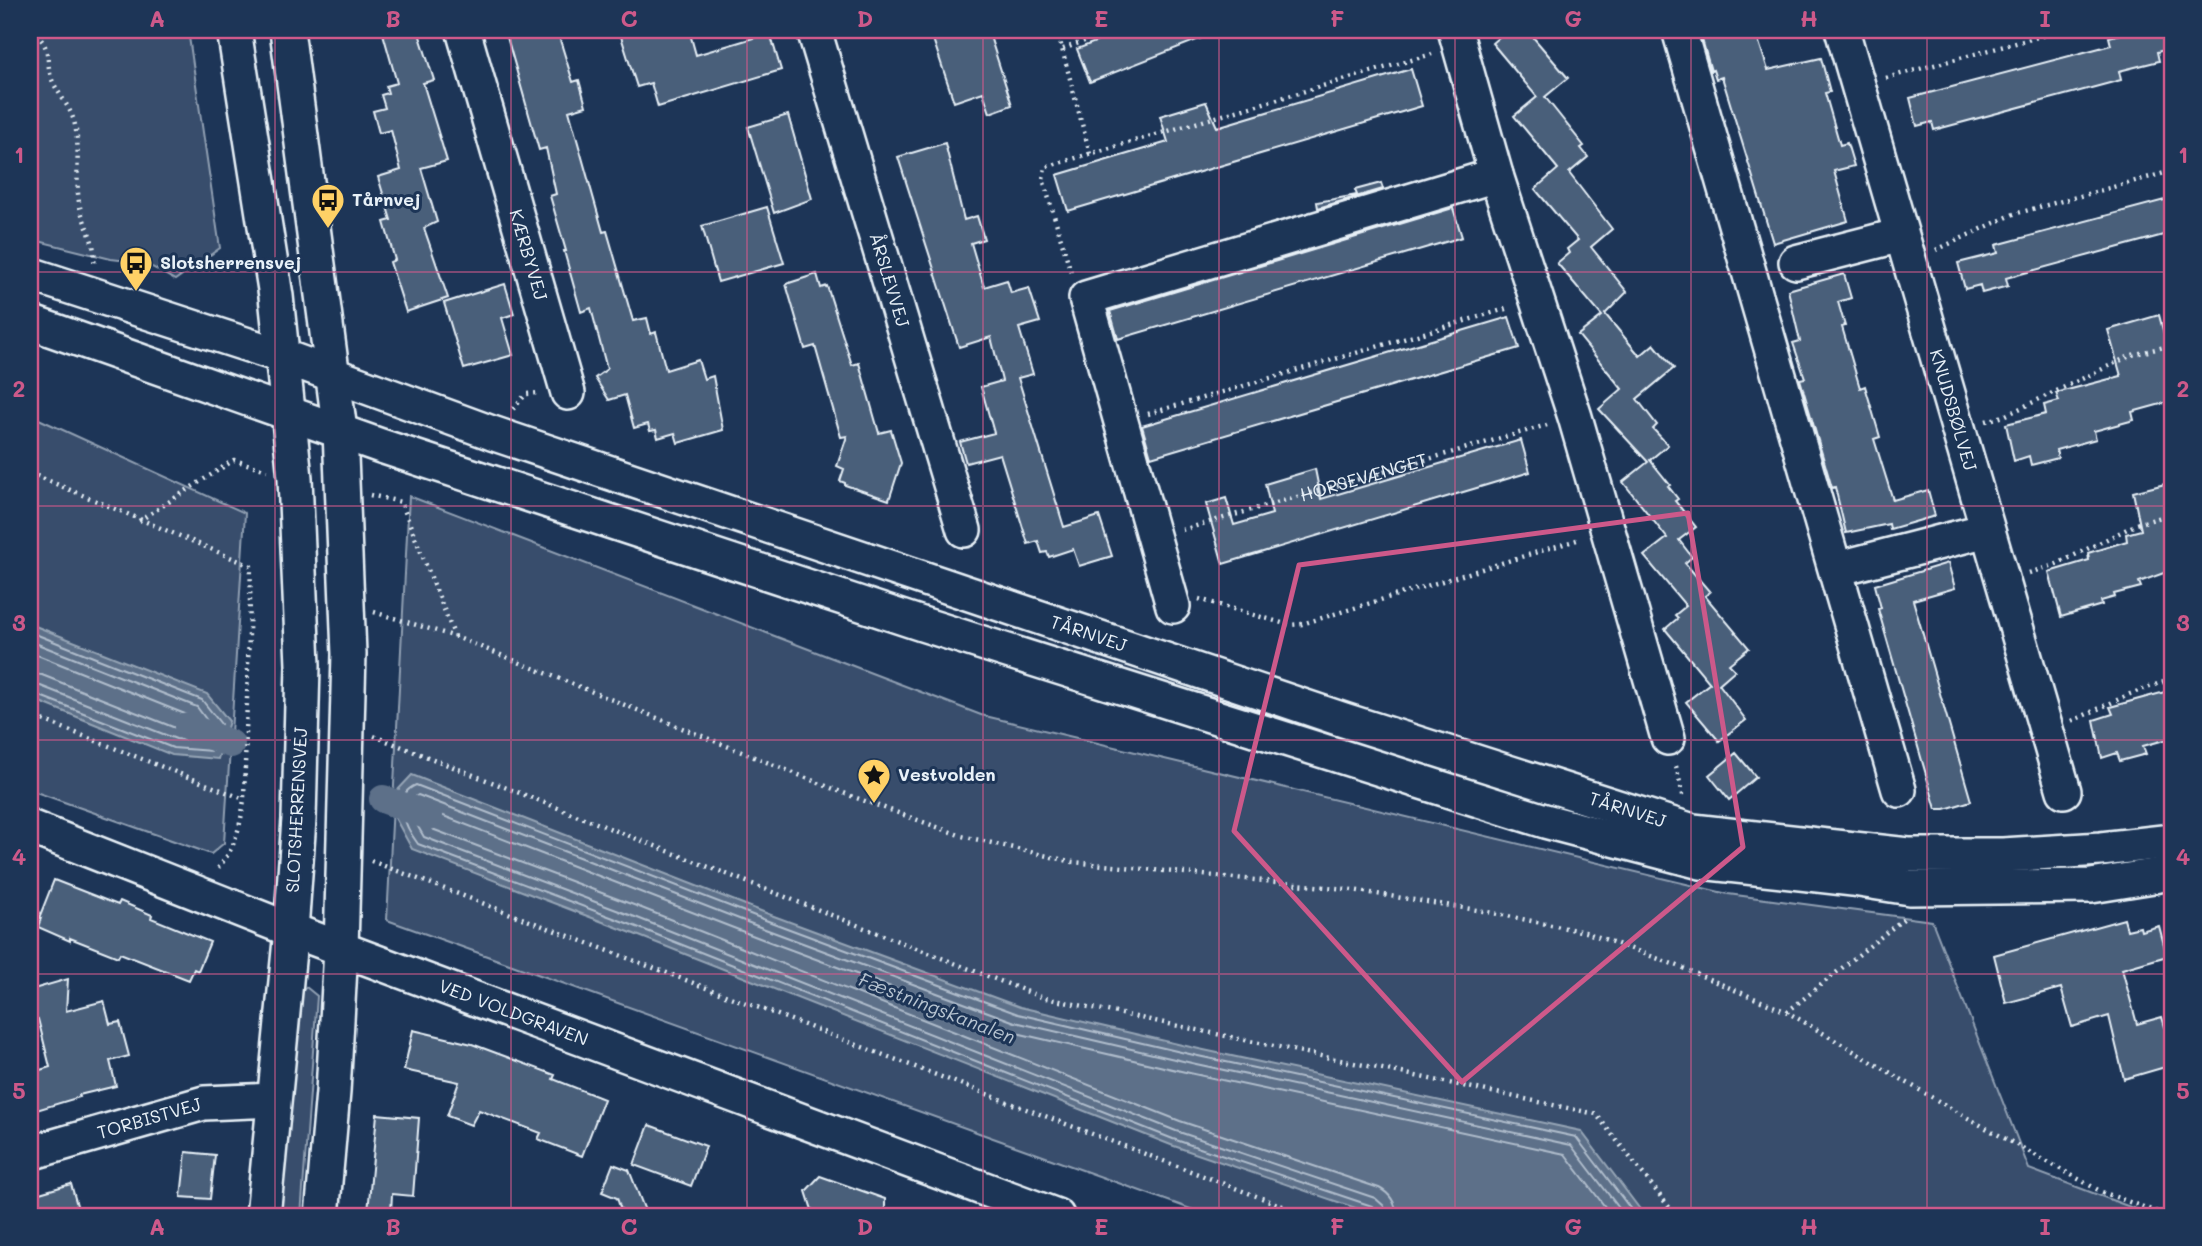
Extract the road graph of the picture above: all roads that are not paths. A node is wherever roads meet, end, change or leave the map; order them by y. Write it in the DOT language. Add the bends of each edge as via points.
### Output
graph roads {
  1 [pos="234,30"];
  2 [pos="287,30"];
  3 [pos="463,30"];
  4 [pos="814,30"];
  5 [pos="1679,30"];
  6 [pos="1842,30"];
  7 [pos="1457,38"];
  8 [pos="1496,175"];
  9 [pos="1905,248"];
  10 [pos="1796,262"];
  11 [pos="30,274"];
  12 [pos="30,322"];
  13 [pos="282,356"];
  14 [pos="333,376"];
  15 [pos="568,393"];
  16 [pos="287,412"];
  17 [pos="340,431"];
  18 [pos="964,530"];
  19 [pos="1987,530"];
  20 [pos="1836,569"];
  21 [pos="1170,598"];
  22 [pos="1668,738"];
  23 [pos="1899,790"];
  24 [pos="2064,791"];
  25 [pos="30,827"];
  26 [pos="2172,841"];
  27 [pos="2172,873"];
  28 [pos="291,930"];
  29 [pos="341,949"];
  30 [pos="273,1100"];
  31 [pos="30,1153"];
  32 [pos="988,1205"];
  33 [pos="262,1216"];
  34 [pos="322,1216"];
  35 [pos="1057,1216"];
  1 -- 13 [label="street, SLOTSHERRENSVEJ"];
  2 -- 14 [label="street"];
  3 -- 15 [label="street, KÆRBYVEJ"];
  4 -- 18 [label="street, ÅRSLEVVEJ"];
  5 -- 20 [label="street"];
  6 -- 9 [label="street, KNUDSBØLVEJ"];
  7 -- 8 [label="street"];
  8 -- 21 [label="street" via="1086,298"];
  8 -- 22 [label="street" via="1575,417"];
  9 -- 10 [label="street"];
  9 -- 19 [label="street, KNUDSBØLVEJ"];
  11 -- 13 [label="street, TÅRNVEJ"];
  12 -- 16 [label="street, TÅRNVEJ"];
  13 -- 14 [label="street, TÅRNVEJ"];
  13 -- 16 [label="street, SLOTSHERRENSVEJ"];
  14 -- 17 [label="street"];
  14 -- 26 [label="street, TÅRNVEJ" via="1344,720 1693,831 1908,855 2003,855"];
  16 -- 17 [label="street, TÅRNVEJ"];
  16 -- 28 [label="street, SLOTSHERRENSVEJ" via="295,478 303,665"];
  17 -- 27 [label="street, TÅRNVEJ" via="922,624 1545,821 1701,862 1910,888 2091,886"];
  17 -- 29 [label="street" via="349,654"];
  19 -- 20 [label="street"];
  19 -- 24 [label="street, KNUDSBØLVEJ"];
  20 -- 23 [label="street"];
  25 -- 28 [label="street, VED VOLDGRAVEN"];
  28 -- 29 [label="street, VED VOLDGRAVEN"];
  28 -- 30 [label="street, SLOTSHERRENSVEJ"];
  29 -- 32 [label="street, VED VOLDGRAVEN"];
  29 -- 34 [label="street"];
  30 -- 31 [label="street, TORBISTVEJ" via="205,1103"];
  30 -- 33 [label="street, SLOTSHERRENSVEJ"];
  32 -- 35 [label="street, VED VOLDGRAVEN"];
}
